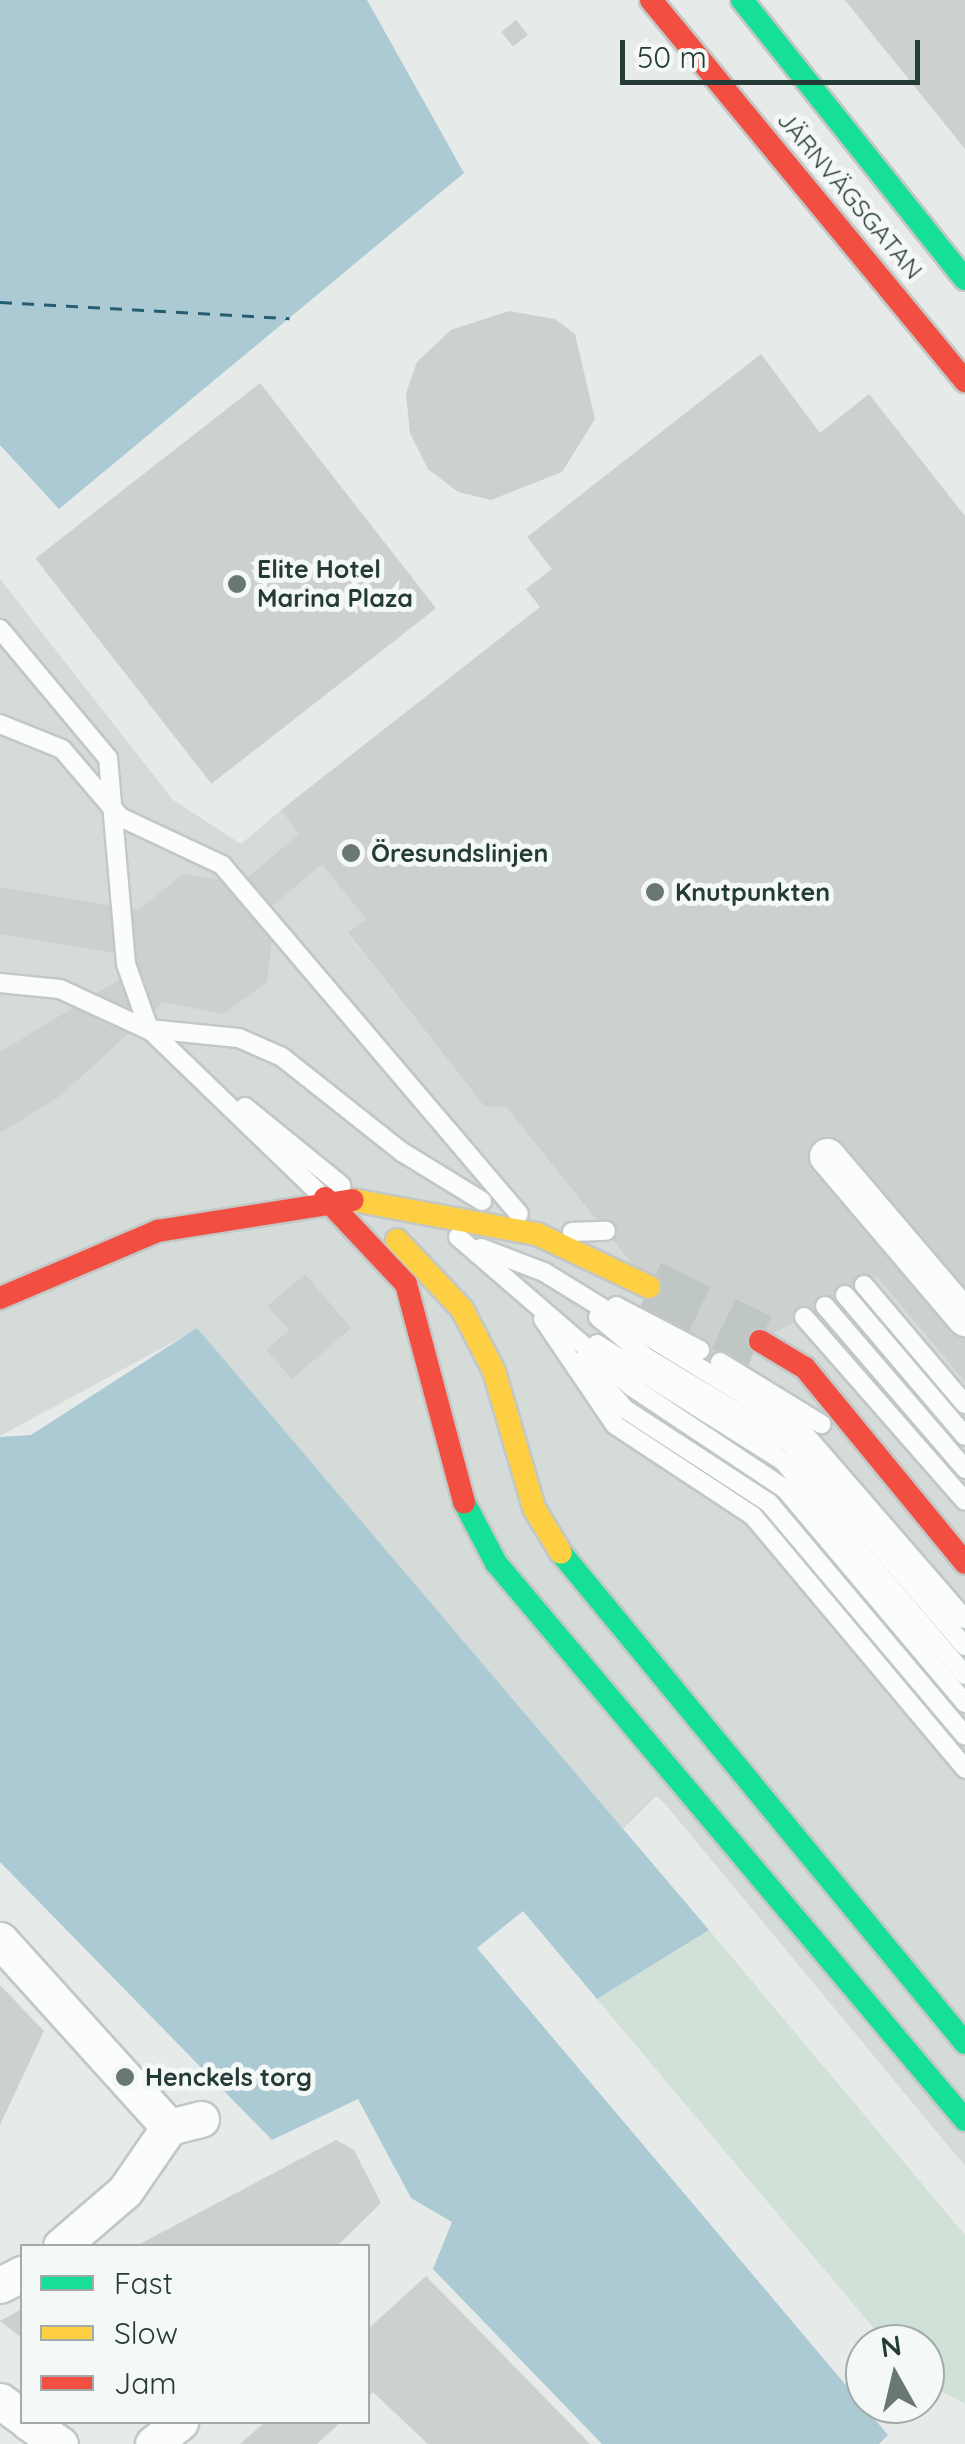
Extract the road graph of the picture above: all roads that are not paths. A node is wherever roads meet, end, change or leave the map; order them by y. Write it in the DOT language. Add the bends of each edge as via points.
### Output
graph roads {
  1 [pos="651,0"];
  2 [pos="742,0"];
  3 [pos="965,280"];
  4 [pos="965,381"];
  5 [pos="0,629"];
  6 [pos="0,724"];
  7 [pos="120,817"];
  8 [pos="0,983"];
  9 [pos="150,1029"];
  10 [pos="827,1156"];
  11 [pos="325,1198"];
  12 [pos="357,1198"];
  13 [pos="391,1202"];
  14 [pos="536,1234"];
  15 [pos="611,1238"];
  16 [pos="471,1244"];
  17 [pos="629,1262"];
  18 [pos="544,1272"];
  19 [pos="406,1284"];
  20 [pos="864,1284"];
  21 [pos="649,1287"];
  22 [pos="846,1295"];
  23 [pos="0,1298"];
  24 [pos="530,1300"];
  25 [pos="824,1306"];
  26 [pos="804,1317"];
  27 [pos="965,1318"];
  28 [pos="445,1328"];
  29 [pos="782,1329"];
  30 [pos="760,1340"];
  31 [pos="700,1350"];
  32 [pos="720,1362"];
  33 [pos="965,1404"];
  34 [pos="965,1436"];
  35 [pos="965,1470"];
  36 [pos="965,1501"];
  37 [pos="965,1533"];
  38 [pos="965,1563"];
  39 [pos="965,1590"];
  40 [pos="965,1619"];
  41 [pos="965,1646"];
  42 [pos="965,1675"];
  43 [pos="965,1703"];
  44 [pos="965,1736"];
  45 [pos="965,1769"];
  46 [pos="0,1940"];
  47 [pos="965,2043"];
  48 [pos="965,2065"];
  49 [pos="965,2097"];
  50 [pos="965,2120"];
  51 [pos="63,2244"];
  52 [pos="31,2424"];
  53 [pos="178,2424"];
  54 [pos="60,2444"];
  55 [pos="153,2444"];
  1 -- 4 [label="main road, JÄRNVÄGSGATAN"];
  2 -- 3 [label="main road, JÄRNVÄGSGATAN"];
  5 -- 7 [label="lane" via="108,758"];
  6 -- 7 [label="lane" via="62,749"];
  7 -- 9 [label="lane" via="126,964"];
  7 -- 14 [label="lane" via="222,865"];
  8 -- 9 [label="lane" via="60,989"];
  9 -- 11 [label="lane"];
  9 -- 12 [label="lane"];
  9 -- 14 [label="lane" via="239,1038 282,1057 402,1152"];
  10 -- 27 [label="street"];
  11 -- 12 [label="main road"];
  11 -- 19 [label="main road"];
  11 -- 23 [label="main road" via="158,1232"];
  12 -- 13 [label="main road"];
  12 -- 47 [label="main road" via="462,1309 494,1370 534,1508 569,1566"];
  13 -- 14 [label="main road"];
  13 -- 16 [label="lane"];
  14 -- 15 [label="lane"];
  14 -- 17 [label="lane"];
  14 -- 21 [label="main road"];
  16 -- 18 [label="lane"];
  16 -- 24 [label="lane"];
  18 -- 31 [label="lane"];
  18 -- 40 [label="lane" via="802,1431"];
  18 -- 41 [label="lane" via="646,1358 792,1445"];
  19 -- 49 [label="lane" via="436,1316 486,1504 522,1564"];
  19 -- 50 [label="main road" via="460,1497 496,1563"];
  20 -- 33 [label="lane"];
  22 -- 34 [label="lane"];
  24 -- 42 [label="lane" via="783,1461"];
  24 -- 43 [label="lane" via="632,1387 785,1489"];
  24 -- 44 [label="lane" via="625,1409 769,1502"];
  24 -- 45 [label="lane" via="615,1424 752,1516"];
  25 -- 35 [label="lane"];
  26 -- 36 [label="lane"];
  28 -- 48 [label="lane" via="470,1368 519,1515"];
  29 -- 37 [label="lane" via="817,1354"];
  30 -- 38 [label="main road" via="804,1368"];
  32 -- 39 [label="lane" via="808,1412"];
  46 -- 51 [label="street" via="185,2123 125,2190"];
  52 -- 54 [label="street"];
  53 -- 55 [label="street"];
}
